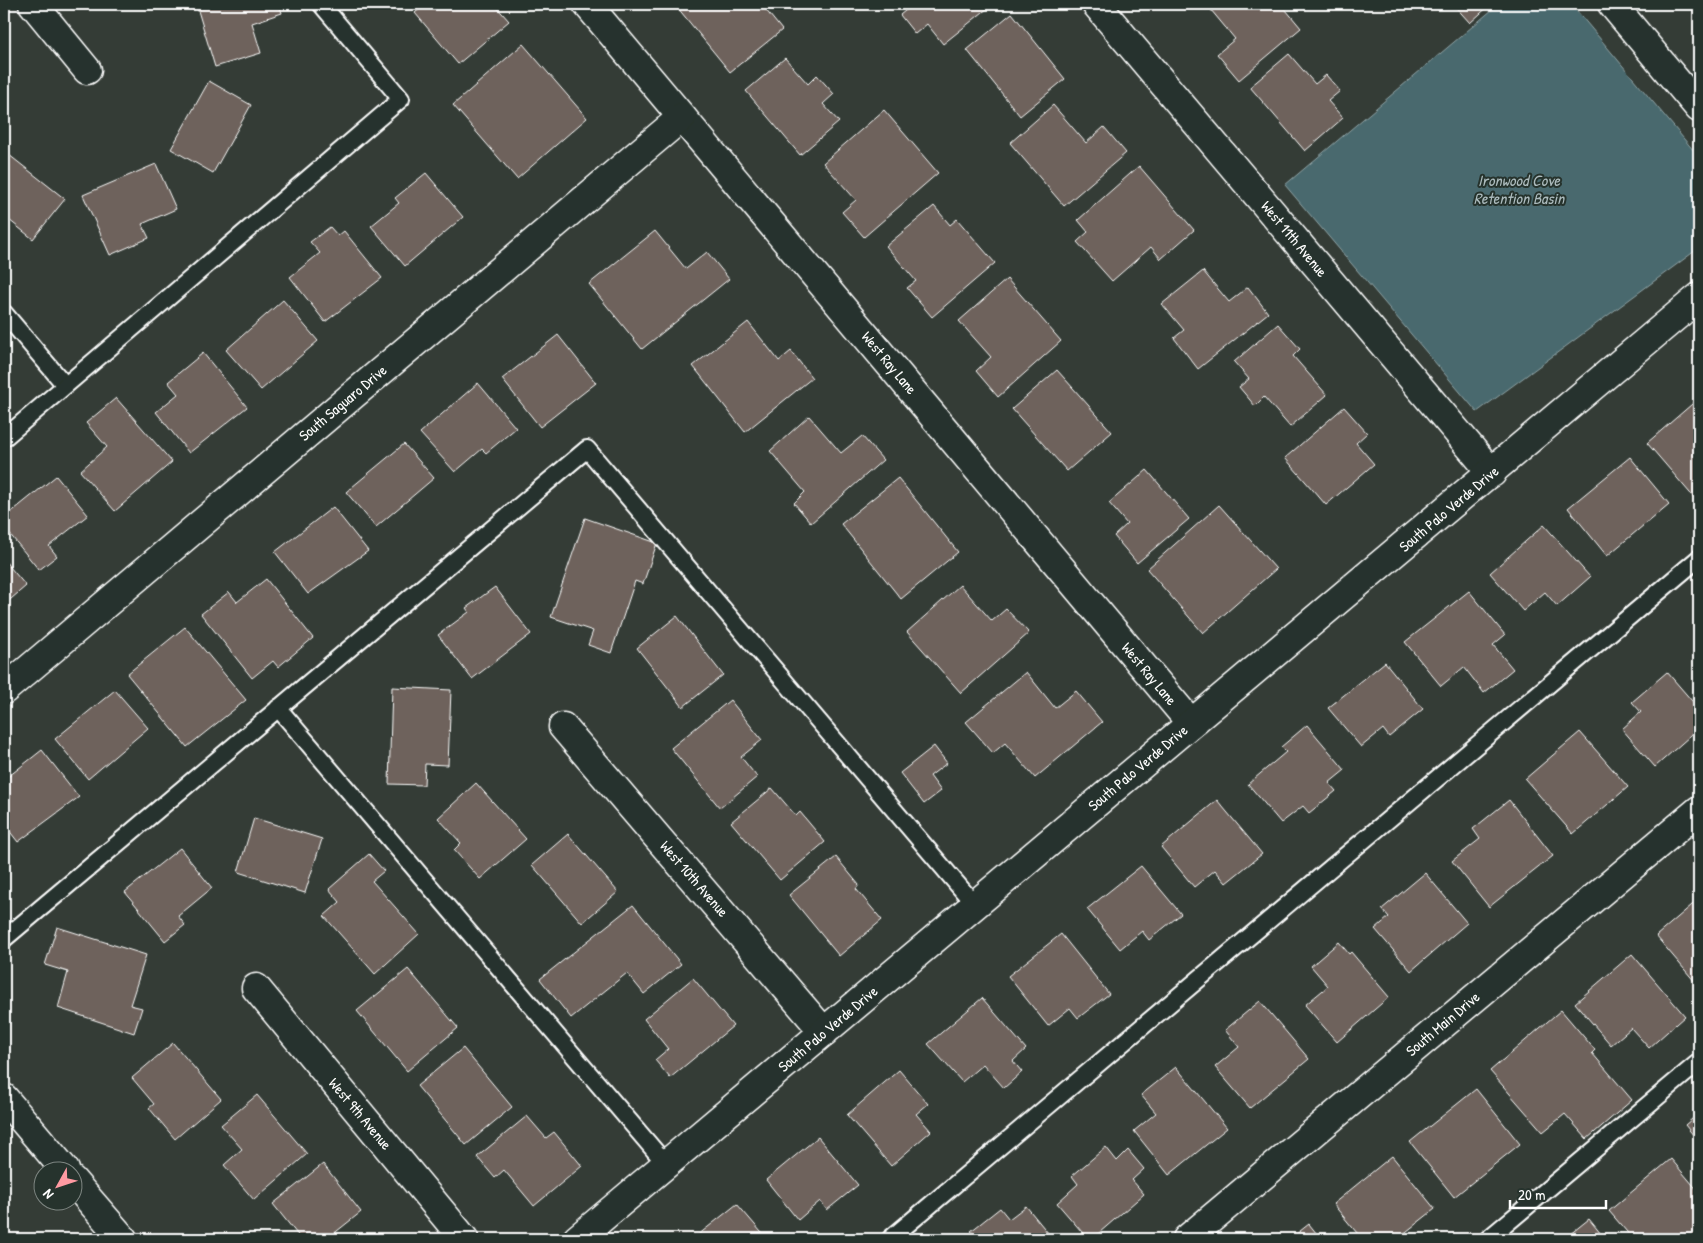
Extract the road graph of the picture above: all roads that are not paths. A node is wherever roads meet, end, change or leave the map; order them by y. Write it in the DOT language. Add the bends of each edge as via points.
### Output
graph roads {
  1 [pos="33,4"];
  2 [pos="321,4"];
  3 [pos="587,4"];
  4 [pos="1096,4"];
  5 [pos="1612,4"];
  6 [pos="86,70"];
  7 [pos="1699,108"];
  8 [pos="682,117"];
  9 [pos="1699,297"];
  10 [pos="4,313"];
  11 [pos="65,385"];
  12 [pos="4,438"];
  13 [pos="1492,473"];
  14 [pos="1699,558"];
  15 [pos="4,690"];
  16 [pos="278,708"];
  17 [pos="1191,723"];
  18 [pos="563,726"];
  19 [pos="1699,810"];
  20 [pos="975,905"];
  21 [pos="4,939"];
  22 [pos="256,988"];
  23 [pos="824,1032"];
  24 [pos="1699,1062"];
  25 [pos="5,1103"];
  26 [pos="56,1160"];
  27 [pos="666,1164"];
  28 [pos="82,1192"];
  29 [pos="122,1239"];
  30 [pos="464,1239"];
  31 [pos="577,1239"];
  32 [pos="890,1239"];
  33 [pos="1187,1239"];
  34 [pos="1488,1239"];
  1 -- 6 [label="street"];
  2 -- 11 [label="lane" via="401,100"];
  3 -- 8 [label="street, West Ray Lane"];
  4 -- 13 [label="street, West 11th Avenue"];
  5 -- 7 [label="street"];
  8 -- 15 [label="street, South Saguaro Drive"];
  8 -- 17 [label="street, West Ray Lane"];
  9 -- 13 [label="street, South Palo Verde Drive"];
  10 -- 11 [label="lane"];
  11 -- 12 [label="lane"];
  13 -- 17 [label="street, South Palo Verde Drive"];
  14 -- 32 [label="lane"];
  16 -- 20 [label="lane" via="587,449"];
  16 -- 21 [label="lane"];
  16 -- 27 [label="lane"];
  17 -- 20 [label="street, South Palo Verde Drive"];
  18 -- 23 [label="street, West 10th Avenue"];
  19 -- 33 [label="street, South Main Drive"];
  20 -- 23 [label="street, South Palo Verde Drive"];
  22 -- 30 [label="street, West 9th Avenue"];
  23 -- 27 [label="street, South Palo Verde Drive"];
  24 -- 34 [label="lane"];
  25 -- 26 [label="street"];
  27 -- 31 [label="street, South Palo Verde Drive"];
  28 -- 29 [label="street"];
}
